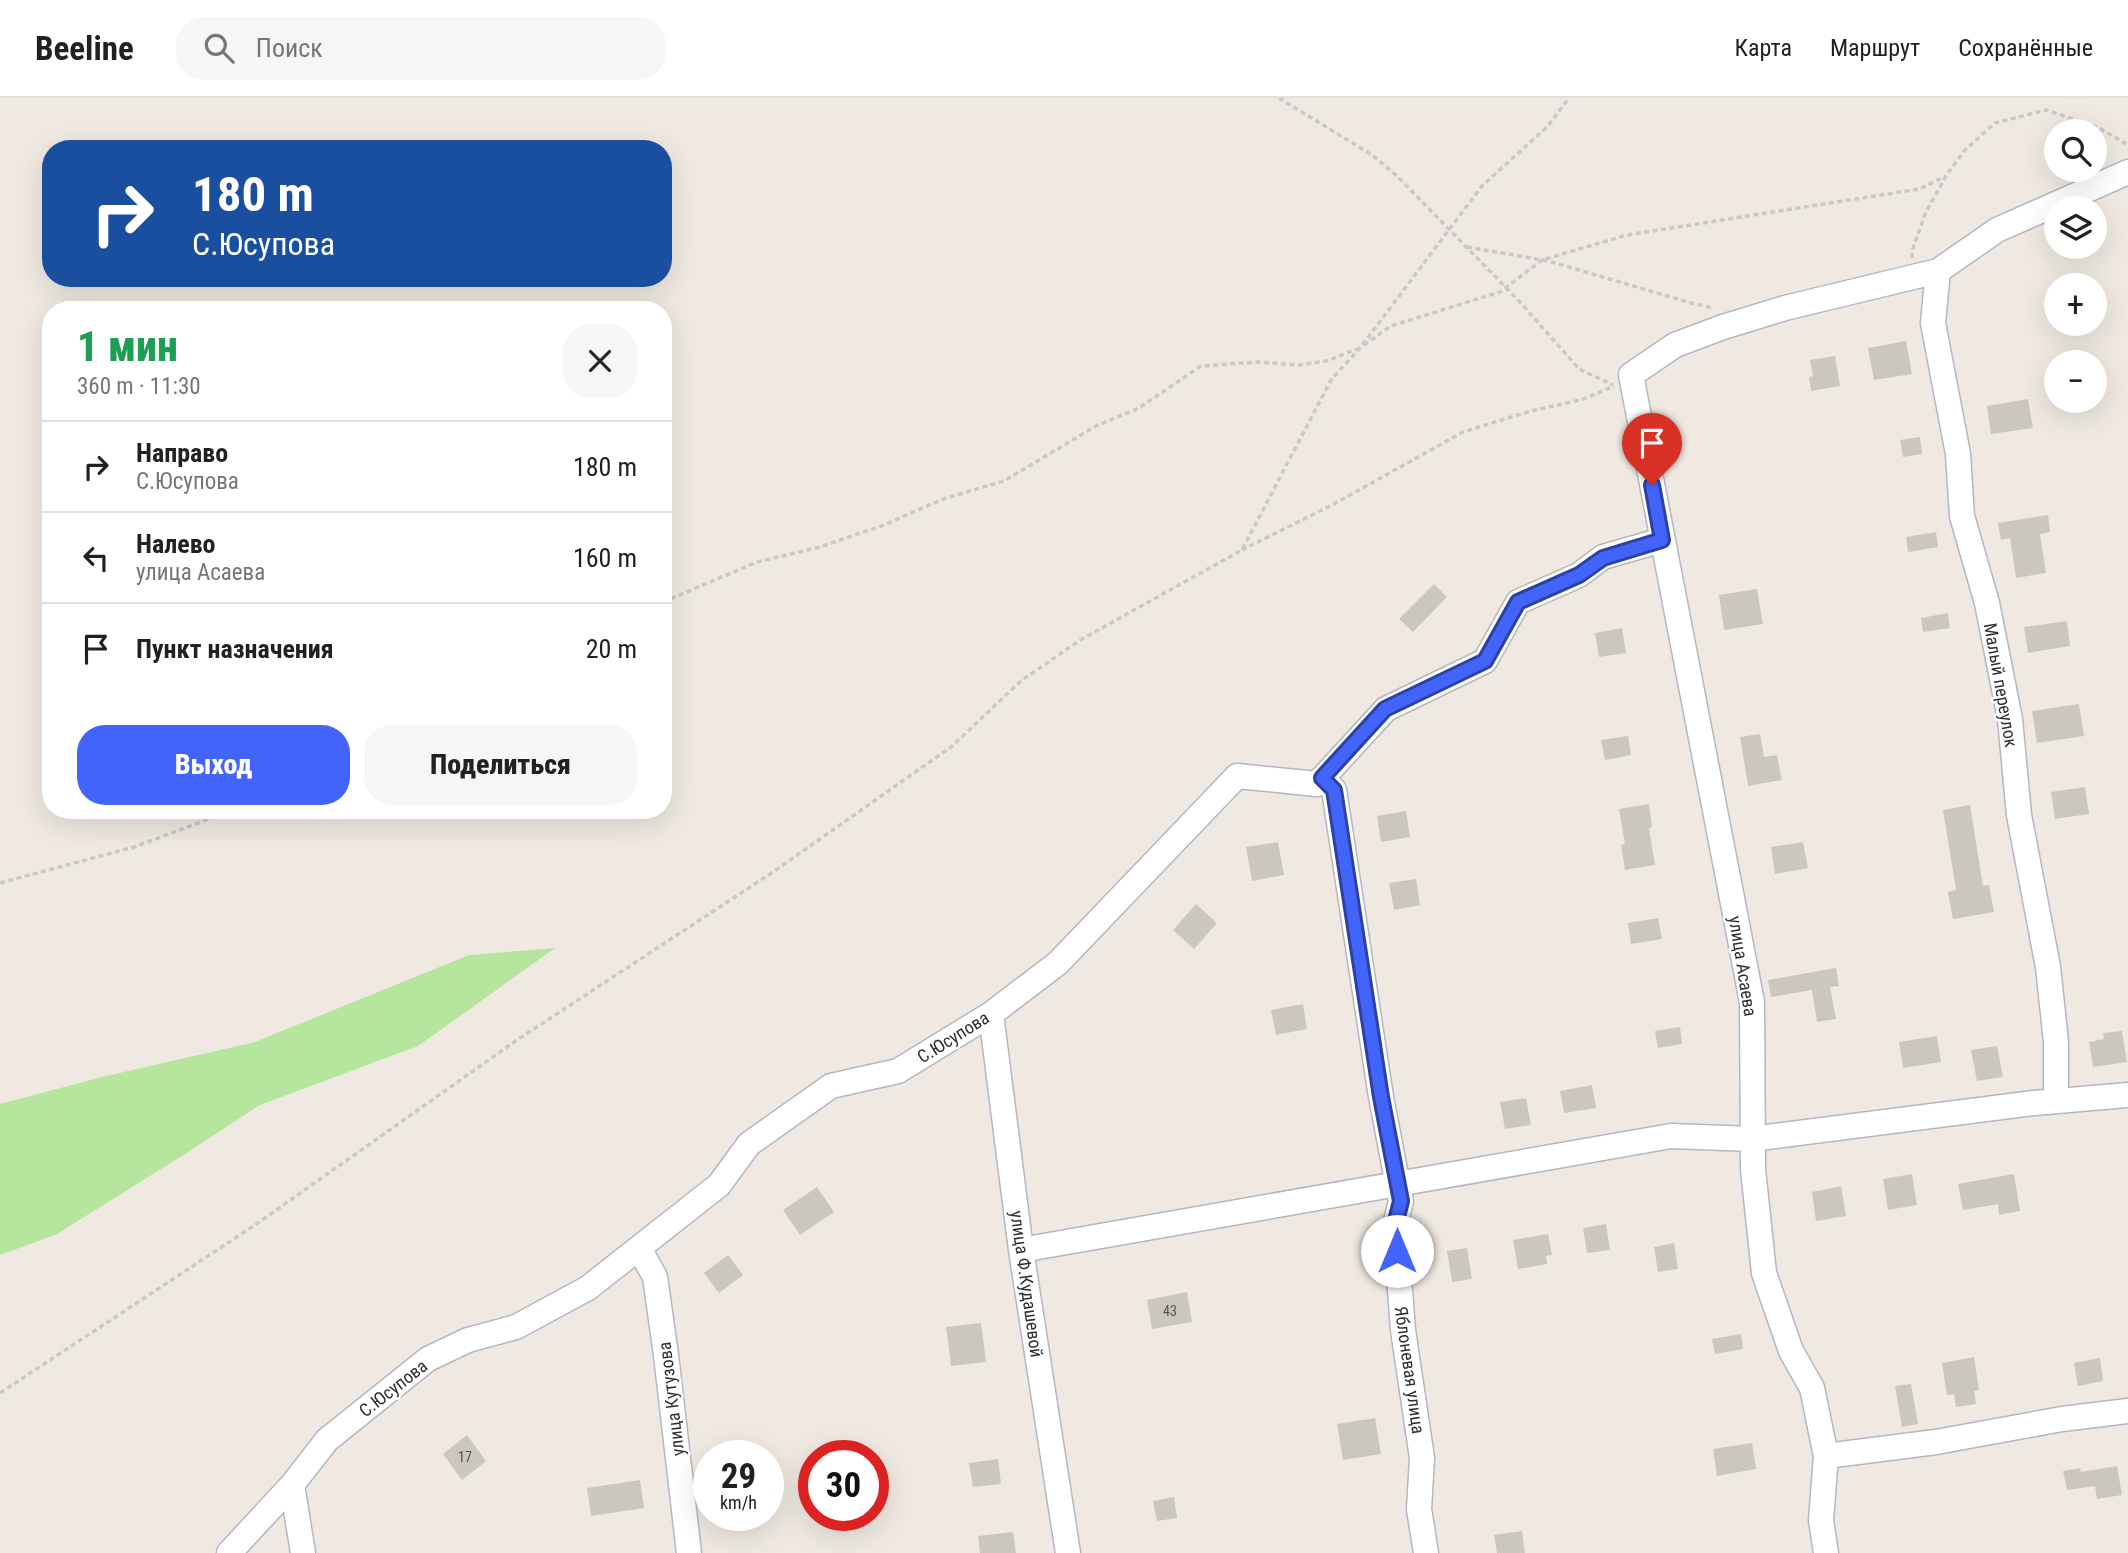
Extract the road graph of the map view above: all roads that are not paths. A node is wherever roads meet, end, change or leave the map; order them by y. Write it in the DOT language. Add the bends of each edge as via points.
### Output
graph roads {
  1 [pos="2128,172"];
  2 [pos="1938,271"];
  3 [pos="1662,540"];
  4 [pos="1322,778"];
  5 [pos="991,1014"];
  6 [pos="2128,1094"];
  7 [pos="2056,1101"];
  8 [pos="1752,1139"];
  9 [pos="1398,1184"];
  10 [pos="639,1248"];
  11 [pos="1021,1250"];
  12 [pos="2128,1411"];
  13 [pos="1826,1456"];
  14 [pos="292,1485"];
  15 [pos="229,1553"];
  16 [pos="303,1553"];
  17 [pos="689,1553"];
  18 [pos="1068,1553"];
  19 [pos="1426,1553"];
  20 [pos="1826,1553"];
  1 -- 2 [label="street" via="1997,230"];
  2 -- 3 [label="street, улица Асаева" via="1723,327 1675,345 1623,380"];
  2 -- 7 [label="street, Малый переулок" via="1933,323 1958,454 1962,516 1987,603 2010,719 2019,815 2048,967 2056,1041"];
  3 -- 4 [label="street" via="1603,558 1579,575 1518,602 1485,661 1385,709"];
  3 -- 8 [label="street, улица Асаева" via="1752,1002"];
  4 -- 5 [label="street, С.Юсупова" via="1317,784 1237,776 1058,963"];
  4 -- 9 [label="street, Яблоневая улица" via="1334,790"];
  5 -- 10 [label="street, С.Юсупова" via="898,1071 831,1086 749,1144 719,1185"];
  5 -- 11 [label="street, улица Ф.Кудашевой"];
  6 -- 7 [label="street"];
  7 -- 8 [label="street"];
  8 -- 9 [label="street" via="1671,1136"];
  8 -- 13 [label="street, улица Асаева" via="1765,1273 1791,1351 1812,1388"];
  9 -- 11 [label="street"];
  9 -- 19 [label="street, Яблоневая улица" via="1401,1201 1395,1225 1403,1330 1422,1458 1419,1509"];
  10 -- 14 [label="street, С.Юсупова" via="588,1288 516,1327 468,1340 428,1359 327,1440"];
  10 -- 17 [label="street, улица Кутузова" via="654,1277"];
  11 -- 18 [label="street, улица Ф.Кудашевой"];
  12 -- 13 [label="street"];
  13 -- 20 [label="street, улица Асаева" via="1821,1520"];
  14 -- 15 [label="street, С.Юсупова"];
  14 -- 16 [label="street"];
}
